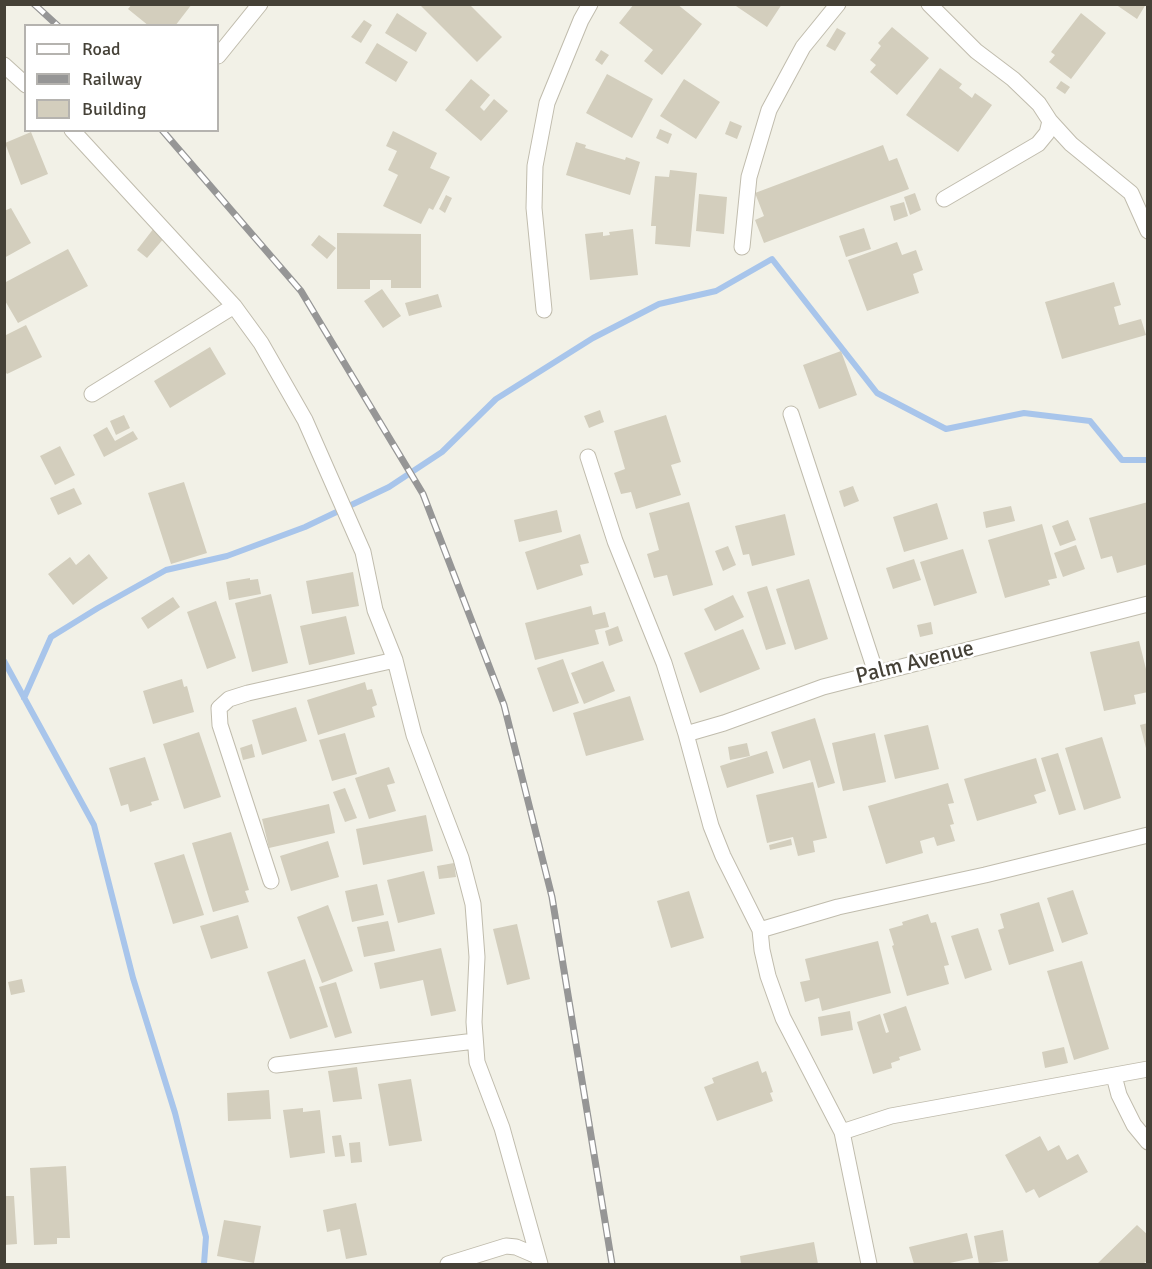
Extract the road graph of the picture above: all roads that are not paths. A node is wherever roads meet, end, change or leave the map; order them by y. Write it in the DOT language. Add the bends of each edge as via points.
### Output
graph roads {
  1 [pos="260,4"];
  2 [pos="590,4"];
  3 [pos="838,4"];
  4 [pos="929,4"];
  5 [pos="219,55"];
  6 [pos="4,65"];
  7 [pos="24,83"];
  8 [pos="1050,121"];
  9 [pos="74,132"];
  10 [pos="944,199"];
  11 [pos="1148,231"];
  12 [pos="742,248"];
  13 [pos="234,306"];
  14 [pos="544,310"];
  15 [pos="92,394"];
  16 [pos="791,414"];
  17 [pos="588,457"];
  18 [pos="1148,604"];
  19 [pos="394,660"];
  20 [pos="876,673"];
  21 [pos="686,734"];
  22 [pos="1148,835"];
  23 [pos="272,881"];
  24 [pos="760,930"];
  25 [pos="475,1041"];
  26 [pos="276,1065"];
  27 [pos="1148,1069"];
  28 [pos="1114,1076"];
  29 [pos="842,1132"];
  30 [pos="1148,1142"];
  31 [pos="539,1260"];
  32 [pos="448,1264"];
  33 [pos="869,1264"];
  1 -- 5 [label="street"];
  2 -- 14 [label="street" via="547,103 535,166 534,208"];
  3 -- 12 [label="street" via="802,47 769,110 749,177"];
  4 -- 8 [label="street" via="976,51 1022,87"];
  6 -- 7 [label="street"];
  8 -- 10 [label="street" via="1038,144"];
  8 -- 11 [label="street" via="1071,144 1131,193"];
  9 -- 13 [label="street"];
  13 -- 15 [label="street"];
  13 -- 19 [label="street" via="261,343 305,420 363,552 375,610"];
  16 -- 20 [label="street"];
  17 -- 21 [label="street"];
  18 -- 20 [label="street, Palm Avenue"];
  19 -- 23 [label="street" via="248,693 219,708 220,725"];
  19 -- 25 [label="street" via="414,735 461,858 473,904 477,957"];
  20 -- 21 [label="street, Palm Avenue"];
  21 -- 24 [label="street" via="711,826"];
  22 -- 24 [label="street" via="838,907"];
  24 -- 29 [label="street" via="768,976 783,1018"];
  25 -- 26 [label="street"];
  25 -- 31 [label="street" via="477,1062 502,1128"];
  27 -- 28 [label="street"];
  28 -- 29 [label="street" via="891,1116"];
  28 -- 30 [label="street" via="1134,1125"];
  29 -- 33 [label="street"];
  31 -- 32 [label="street" via="524,1250 506,1246"];
}
